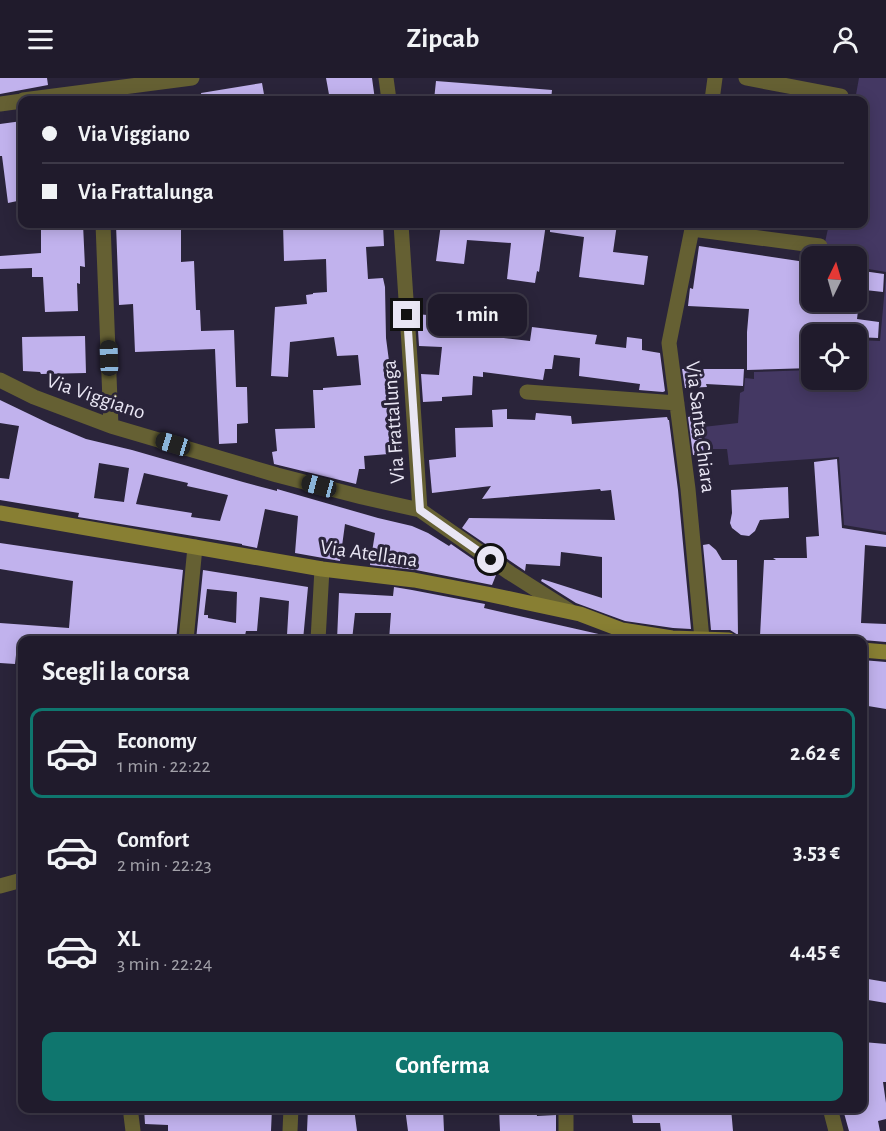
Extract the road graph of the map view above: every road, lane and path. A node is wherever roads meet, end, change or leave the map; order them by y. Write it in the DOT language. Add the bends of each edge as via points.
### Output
graph roads {
  1 [pos="192,78"];
  2 [pos="386,78"];
  3 [pos="715,78"];
  4 [pos="746,78"];
  5 [pos="54,96"];
  6 [pos="388,96"];
  7 [pos="713,96"];
  8 [pos="841,96"];
  9 [pos="18,101"];
  10 [pos="0,104"];
  11 [pos="104,228"];
  12 [pos="401,228"];
  13 [pos="693,228"];
  14 [pos="706,228"];
  15 [pos="820,246"];
  16 [pos="0,380"];
  17 [pos="527,392"];
  18 [pos="677,404"];
  19 [pos="111,426"];
  20 [pos="420,510"];
  21 [pos="0,513"];
  22 [pos="195,547"];
  23 [pos="322,569"];
  24 [pos="572,613"];
  25 [pos="186,636"];
  26 [pos="318,636"];
  27 [pos="655,636"];
  28 [pos="702,636"];
  29 [pos="867,650"];
  30 [pos="886,652"];
  31 [pos="18,881"];
  32 [pos="0,886"];
  33 [pos="291,1113"];
  34 [pos="566,1113"];
  35 [pos="831,1113"];
  36 [pos="131,1115"];
  37 [pos="133,1131"];
  38 [pos="290,1131"];
  39 [pos="566,1131"];
  40 [pos="836,1131"];
  1 -- 5 [label="street"];
  2 -- 6 [label="street"];
  3 -- 7 [label="street"];
  4 -- 8 [label="street"];
  9 -- 10 [label="street"];
  11 -- 19 [label="street"];
  12 -- 20 [label="street, Via Frattalunga"];
  13 -- 18 [label="street, Via Santa Chiara" via="669,344"];
  14 -- 15 [label="street"];
  16 -- 19 [label="street, Via Viggiano"];
  17 -- 18 [label="street"];
  18 -- 28 [label="street, Via Santa Chiara"];
  19 -- 20 [label="street, Via Viggiano" via="277,475"];
  20 -- 24 [label="street, Via Viggiano"];
  21 -- 22 [label="main road, Via Atellana"];
  22 -- 23 [label="main road, Via Atellana"];
  22 -- 25 [label="street"];
  23 -- 24 [label="main road, Via Atellana" via="414,580"];
  23 -- 26 [label="street"];
  24 -- 27 [label="main road, Via Atellana" via="622,630"];
  29 -- 30 [label="main road"];
  31 -- 32 [label="street"];
  33 -- 38 [label="street"];
  34 -- 39 [label="street"];
  35 -- 40 [label="street"];
  36 -- 37 [label="street"];
}
